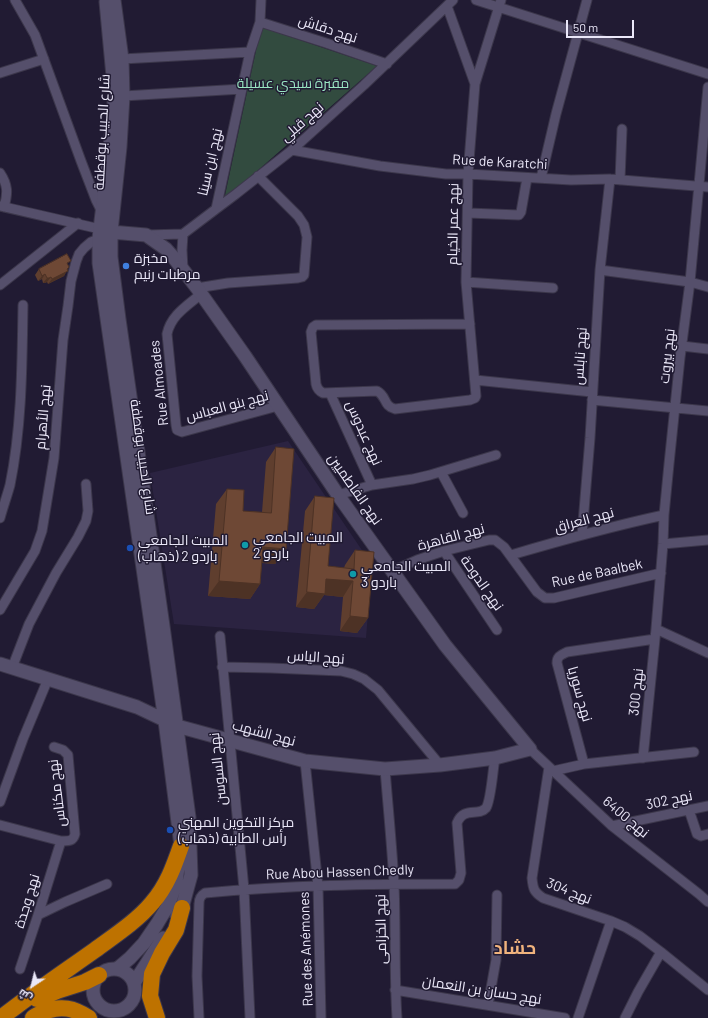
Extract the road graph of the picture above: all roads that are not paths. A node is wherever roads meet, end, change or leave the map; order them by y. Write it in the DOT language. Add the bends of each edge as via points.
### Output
graph roads {
  1 [pos="15,0"];
  2 [pos="106,0"];
  3 [pos="114,0"];
  4 [pos="262,0"];
  5 [pos="476,0"];
  6 [pos="587,0"];
  7 [pos="450,3"];
  8 [pos="500,4"];
  9 [pos="260,22"];
  10 [pos="579,33"];
  11 [pos="250,52"];
  12 [pos="44,59"];
  13 [pos="122,59"];
  14 [pos="387,64"];
  15 [pos="0,73"];
  16 [pos="708,74"];
  17 [pos="475,84"];
  18 [pos="708,87"];
  19 [pos="242,90"];
  20 [pos="123,96"];
  21 [pos="622,129"];
  22 [pos="292,150"];
  23 [pos="0,173"];
  24 [pos="468,174"];
  25 [pos="258,176"];
  26 [pos="527,178"];
  27 [pos="542,178"];
  28 [pos="610,179"];
  29 [pos="620,180"];
  30 [pos="698,186"];
  31 [pos="708,187"];
  32 [pos="2,206"];
  33 [pos="216,209"];
  34 [pos="102,212"];
  35 [pos="468,213"];
  36 [pos="78,223"];
  37 [pos="183,234"];
  38 [pos="105,235"];
  39 [pos="146,235"];
  40 [pos="183,269"];
  41 [pos="600,270"];
  42 [pos="466,282"];
  43 [pos="690,282"];
  44 [pos="0,285"];
  45 [pos="708,287"];
  46 [pos="553,288"];
  47 [pos="199,291"];
  48 [pos="24,304"];
  49 [pos="470,324"];
  50 [pos="682,346"];
  51 [pos="708,349"];
  52 [pos="476,380"];
  53 [pos="330,393"];
  54 [pos="592,396"];
  55 [pos="278,406"];
  56 [pos="675,408"];
  57 [pos="708,411"];
  58 [pos="182,432"];
  59 [pos="496,455"];
  60 [pos="442,472"];
  61 [pos="86,484"];
  62 [pos="372,486"];
  63 [pos="338,495"];
  64 [pos="463,513"];
  65 [pos="664,515"];
  66 [pos="0,518"];
  67 [pos="582,535"];
  68 [pos="494,540"];
  69 [pos="708,540"];
  70 [pos="663,544"];
  71 [pos="444,551"];
  72 [pos="511,556"];
  73 [pos="392,570"];
  74 [pos="661,573"];
  75 [pos="0,610"];
  76 [pos="656,629"];
  77 [pos="497,630"];
  78 [pos="220,636"];
  79 [pos="655,639"];
  80 [pos="708,653"];
  81 [pos="6,666"];
  82 [pos="222,667"];
  83 [pos="48,679"];
  84 [pos="171,723"];
  85 [pos="229,740"];
  86 [pos="54,747"];
  87 [pos="530,749"];
  88 [pos="694,752"];
  89 [pos="495,758"];
  90 [pos="643,758"];
  91 [pos="305,761"];
  92 [pos="584,764"];
  93 [pos="440,765"];
  94 [pos="385,769"];
  95 [pos="551,769"];
  96 [pos="0,802"];
  97 [pos="708,806"];
  98 [pos="689,810"];
  99 [pos="0,825"];
  100 [pos="612,826"];
  101 [pos="708,834"];
  102 [pos="60,841"];
  103 [pos="181,846"];
  104 [pos="107,884"];
  105 [pos="394,884"];
  106 [pos="318,886"];
  107 [pos="244,889"];
  108 [pos="496,895"];
  109 [pos="708,902"];
  110 [pos="182,908"];
  111 [pos="38,915"];
  112 [pos="611,921"];
  113 [pos="661,952"];
  114 [pos="20,969"];
  115 [pos="117,969"];
  116 [pos="99,975"];
  117 [pos="134,983"];
  118 [pos="395,990"];
  119 [pos="708,990"];
  120 [pos="488,1005"];
  121 [pos="128,1013"];
  122 [pos="6,1014"];
  123 [pos="110,1014"];
  124 [pos="33,1018"];
  125 [pos="89,1018"];
  126 [pos="157,1018"];
  127 [pos="200,1018"];
  128 [pos="250,1018"];
  129 [pos="322,1018"];
  130 [pos="397,1018"];
  131 [pos="565,1018"];
  132 [pos="578,1018"];
  133 [pos="625,1018"];
  1 -- 12 [label="street" via="35,35"];
  2 -- 34 [label="main road, شارع الحبيب بوقطفة" via="114,107"];
  3 -- 13 [label="main road, شارع الحبيب بوقطفة"];
  4 -- 9 [label="street, نهج ابن سينا"];
  5 -- 8 [label="street"];
  6 -- 10 [label="street"];
  7 -- 14 [label="street, نهج قبلي"];
  7 -- 17 [label="street"];
  8 -- 10 [label="street"];
  8 -- 17 [label="street, نهج عمر الخيام"];
  9 -- 11 [label="street, نهج ابن سينا"];
  9 -- 14 [label="street, نهج دقاش"];
  10 -- 16 [label="street"];
  10 -- 27 [label="street" via="556,114"];
  11 -- 13 [label="street"];
  11 -- 19 [label="street, نهج ابن سينا"];
  12 -- 15 [label="street"];
  12 -- 34 [label="street"];
  13 -- 20 [label="main road, شارع الحبيب بوقطفة"];
  14 -- 22 [label="street, نهج قبلي"];
  17 -- 24 [label="street, نهج عمر الخيام"];
  18 -- 30 [label="street, نهج بيروت"];
  19 -- 20 [label="street"];
  19 -- 33 [label="street, نهج ابن سينا"];
  20 -- 38 [label="main road, شارع الحبيب بوقطفة" via="120,147"];
  21 -- 29 [label="street"];
  22 -- 24 [label="street, Rue de Karatchi" via="380,166"];
  22 -- 25 [label="street, نهج قبلي"];
  23 -- 32 [label="street" via="7,188 7,197"];
  24 -- 26 [label="street, Rue de Karatchi"];
  24 -- 35 [label="street, نهج عمر الخيام"];
  25 -- 33 [label="street, نهج قبلي"];
  25 -- 47 [label="street" via="304,225 307,237 304,275 298,278 228,282"];
  26 -- 27 [label="street, Rue de Karatchi"];
  26 -- 35 [label="street" via="519,215"];
  27 -- 28 [label="street, Rue de Karatchi"];
  28 -- 29 [label="street, Rue de Karatchi"];
  28 -- 41 [label="street, نهج نابلس"];
  29 -- 30 [label="street, Rue de Karatchi"];
  30 -- 31 [label="street, Rue de Karatchi"];
  30 -- 43 [label="street, نهج بيروت"];
  32 -- 36 [label="street"];
  33 -- 37 [label="street, نهج ابن سينا"];
  34 -- 38 [label="main road, شارع الحبيب بوقطفة"];
  35 -- 42 [label="street, نهج عمر الخيام"];
  36 -- 38 [label="street"];
  36 -- 44 [label="street"];
  37 -- 39 [label="street"];
  37 -- 40 [label="street"];
  38 -- 39 [label="main road"];
  38 -- 75 [label="street, نهج الأهرام" via="91,242 79,254 76,262 63,340 54,458 42,531 35,551"];
  38 -- 84 [label="main road, شارع الحبيب بوقطفة" via="100,263"];
  39 -- 40 [label="main road, نهج الفاطميين" via="166,249"];
  40 -- 47 [label="main road, نهج الفاطميين"];
  41 -- 43 [label="street"];
  41 -- 54 [label="street, نهج نابلس"];
  42 -- 46 [label="street"];
  42 -- 49 [label="street, نهج عمر الخيام"];
  43 -- 45 [label="street"];
  43 -- 50 [label="street, نهج بيروت"];
  47 -- 55 [label="main road, نهج الفاطميين"];
  47 -- 58 [label="street, Rue Almoades" via="180,311 169,326 167,334 176,428"];
  48 -- 66 [label="street" via="22,392 10,486"];
  49 -- 52 [label="street, نهج عمر الخيام"];
  49 -- 53 [label="street" via="316,325 311,332 316,384 320,392"];
  50 -- 51 [label="street"];
  50 -- 56 [label="street, نهج بيروت"];
  52 -- 53 [label="street, نهج عمر الخيام" via="476,396 470,400 395,409 390,408 377,391"];
  52 -- 54 [label="street"];
  53 -- 62 [label="street, نهج عبدوس"];
  54 -- 56 [label="street"];
  54 -- 67 [label="street, نهج نابلس"];
  55 -- 58 [label="street, نهج بنو العباس"];
  55 -- 63 [label="main road, نهج الفاطميين"];
  56 -- 57 [label="street"];
  56 -- 65 [label="street, نهج بيروت"];
  59 -- 60 [label="street"];
  60 -- 62 [label="street"];
  60 -- 64 [label="street"];
  61 -- 81 [label="street" via="86,521"];
  62 -- 63 [label="street"];
  63 -- 73 [label="main road, نهج الفاطميين"];
  65 -- 67 [label="street, نهج العراق"];
  65 -- 70 [label="street, نهج بيروت"];
  67 -- 72 [label="street, نهج العراق"];
  68 -- 71 [label="street, نهج القاهرة"];
  68 -- 72 [label="street, Rue de Baalbek" via="504,546"];
  69 -- 70 [label="street"];
  70 -- 74 [label="street, نهج بيروت"];
  71 -- 73 [label="street, نهج القاهرة"];
  71 -- 77 [label="street, نهج الدوحة"];
  72 -- 74 [label="street, Rue de Baalbek" via="537,592 545,598"];
  73 -- 87 [label="main road, نهج الفاطميين" via="445,645"];
  74 -- 76 [label="street, نهج بيروت"];
  76 -- 79 [label="street, نهج 300"];
  76 -- 80 [label="street"];
  78 -- 82 [label="street, نهج السوسن"];
  79 -- 90 [label="street, نهج 300"];
  79 -- 92 [label="street, نهج سوريا" via="567,652 557,658"];
  81 -- 83 [label="main road, نهج الشهب"];
  82 -- 85 [label="street, نهج السوسن"];
  82 -- 93 [label="street, نهج الياس" via="353,674 378,690"];
  83 -- 84 [label="main road, نهج الشهب" via="137,707"];
  83 -- 96 [label="street"];
  84 -- 85 [label="main road, نهج الشهب"];
  84 -- 103 [label="main road, شارع الحبيب بوقطفة"];
  84 -- 110 [label="main road, شارع الحبيب بوقطفة" via="189,817 191,875"];
  85 -- 91 [label="main road, نهج الشهب"];
  85 -- 107 [label="street, نهج السوسن"];
  86 -- 102 [label="street, نهج مكناس" via="68,755 76,834 70,841"];
  87 -- 89 [label="main road, نهج الشهب"];
  87 -- 95 [label="street, نهج 6400"];
  88 -- 90 [label="street"];
  89 -- 93 [label="main road, نهج الشهب"];
  89 -- 105 [label="street, Rue Abou Hassen Chedly" via="486,807 481,811 464,814 459,817 457,823 461,874 459,880 455,884"];
  90 -- 92 [label="street"];
  91 -- 94 [label="main road, نهج الشهب"];
  91 -- 106 [label="street, Rue des Anémones"];
  92 -- 95 [label="street"];
  93 -- 94 [label="main road, نهج الشهب"];
  94 -- 105 [label="street, نهج الخزامى"];
  95 -- 100 [label="street, نهج 6400"];
  95 -- 112 [label="street, نهج 304" via="532,887 542,898"];
  97 -- 98 [label="street, نهج 302"];
  98 -- 100 [label="street, نهج 302"];
  98 -- 101 [label="street" via="697,834"];
  99 -- 102 [label="street, نهج مكناس"];
  100 -- 109 [label="street, نهج 6400"];
  102 -- 111 [label="street, نهج وجدة"];
  103 -- 115 [label="main road, شارع الحبيب بوقطفة" via="176,882 169,904 144,943"];
  103 -- 122 [label="highway" via="172,871 152,903 115,935"];
  104 -- 111 [label="street"];
  105 -- 106 [label="street, Rue Abou Hassen Chedly"];
  105 -- 118 [label="street, نهج الخزامى"];
  106 -- 107 [label="street, Rue Abou Hassen Chedly"];
  106 -- 129 [label="street, Rue des Anémones"];
  107 -- 127 [label="street, Rue Abou Hassen Chedly" via="205,893 199,899 197,976"];
  107 -- 128 [label="street, نهج السوسن"];
  108 -- 120 [label="street" via="496,960"];
  110 -- 117 [label="main road, شارع الحبيب بوقطفة"];
  110 -- 126 [label="highway" via="176,930 152,974 150,996"];
  111 -- 114 [label="street, نهج وجدة"];
  112 -- 113 [label="street, نهج 304" via="640,936"];
  112 -- 132 [label="street"];
  113 -- 119 [label="street, نهج 304"];
  113 -- 133 [label="street"];
  115 -- 116 [label="main road" via="104,971"];
  115 -- 117 [label="main road" via="127,974"];
  116 -- 122 [label="highway"];
  116 -- 123 [label="main road" via="95,981 93,995 96,1002"];
  117 -- 121 [label="main road" via="134,997"];
  118 -- 120 [label="street, نهج حسان بن النعمان"];
  118 -- 130 [label="street, نهج الخزامى"];
  120 -- 131 [label="street, نهج حسان بن النعمان"];
  121 -- 123 [label="main road" via="120,1010"];
  124 -- 125 [label="highway" via="52,1009 65,1008 80,1012"];
}
